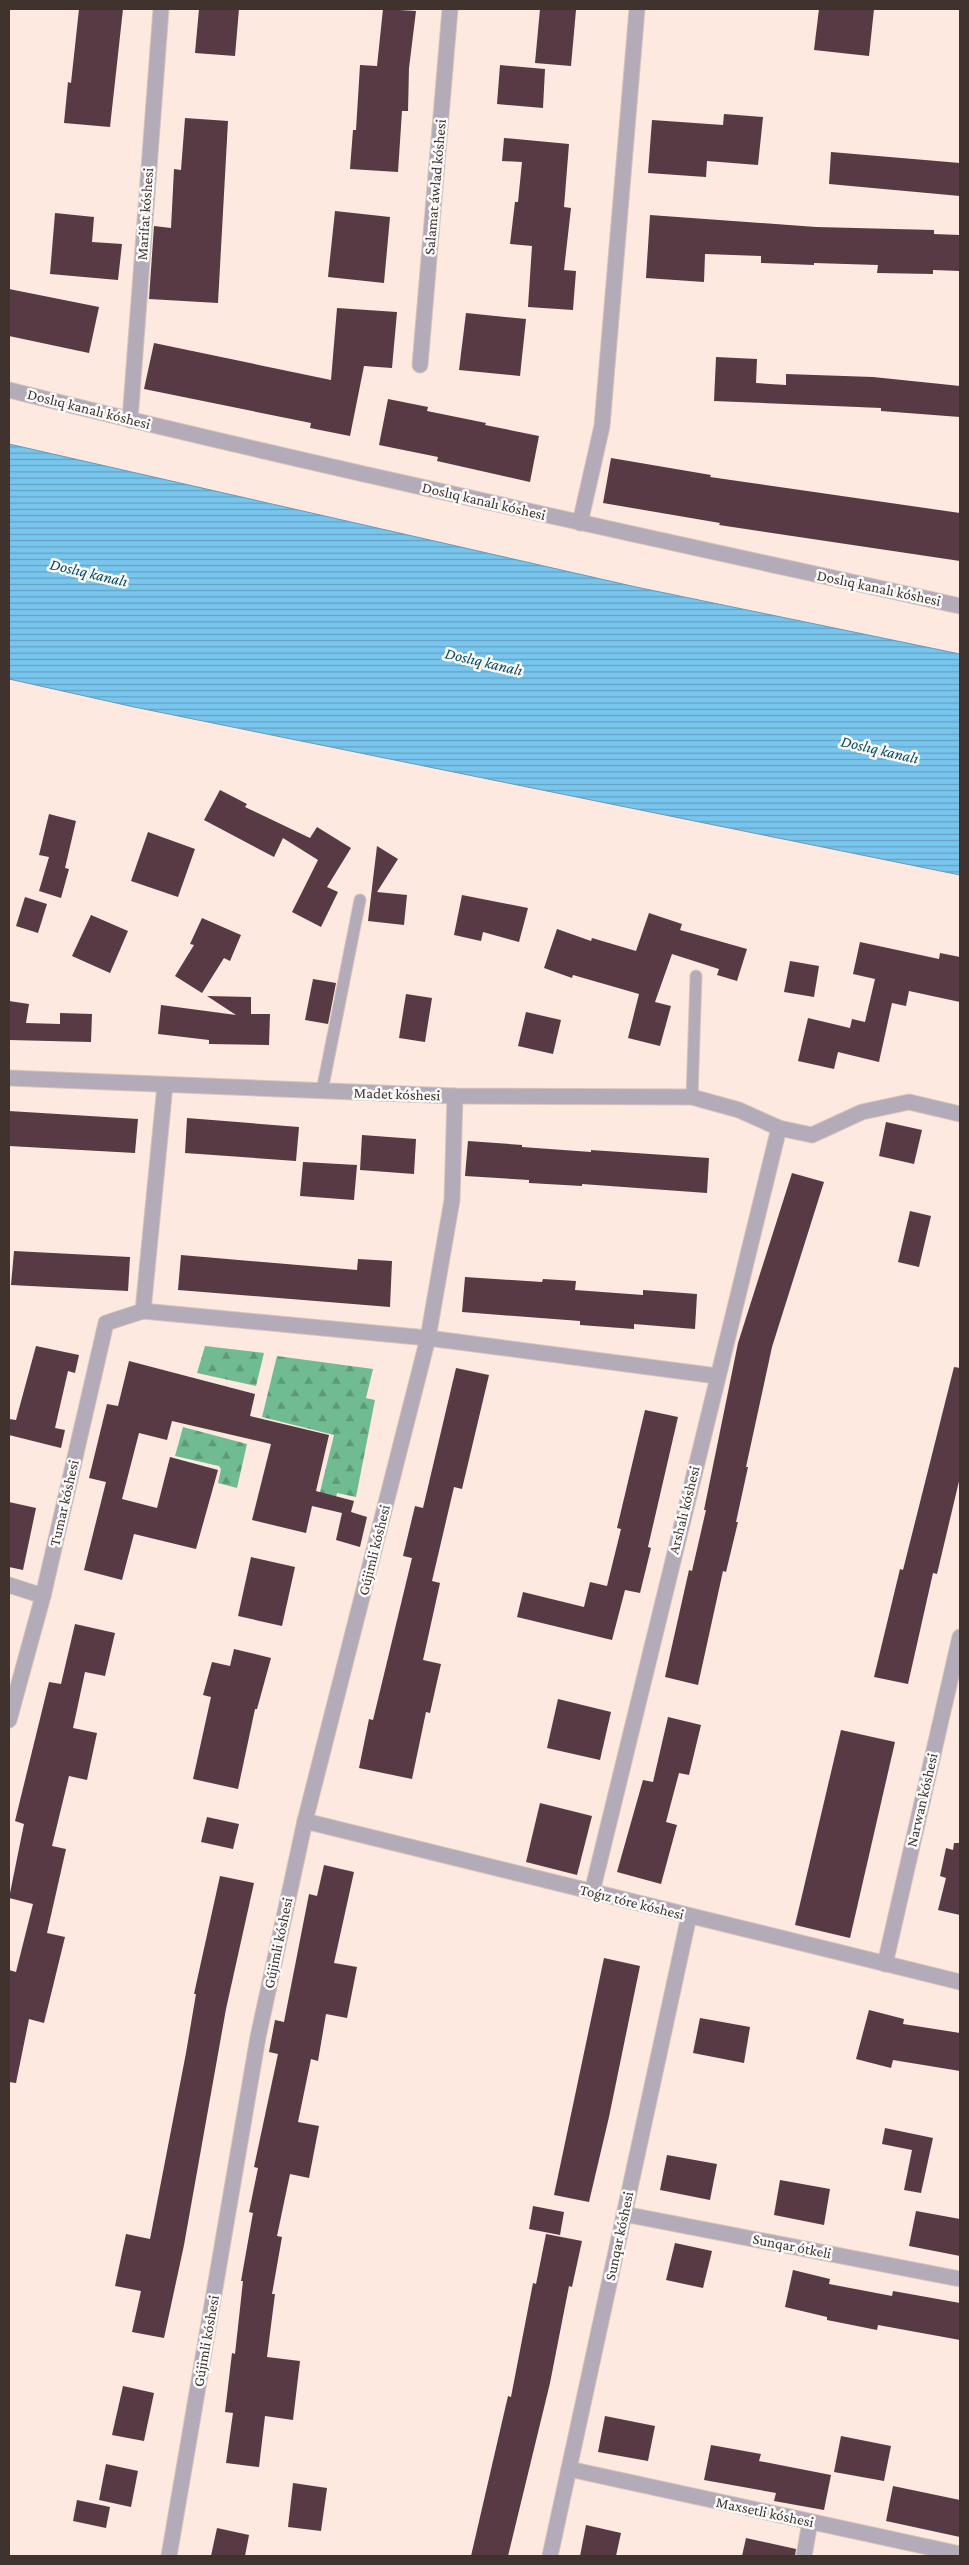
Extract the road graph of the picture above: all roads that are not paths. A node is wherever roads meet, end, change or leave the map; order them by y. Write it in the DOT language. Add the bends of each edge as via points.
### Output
graph roads {
  1 [pos="161,9"];
  2 [pos="450,9"];
  3 [pos="637,9"];
  4 [pos="420,365"];
  5 [pos="9,390"];
  6 [pos="130,420"];
  7 [pos="580,523"];
  8 [pos="960,606"];
  9 [pos="360,900"];
  10 [pos="696,976"];
  11 [pos="9,1078"];
  12 [pos="165,1085"];
  13 [pos="322,1091"];
  14 [pos="455,1096"];
  15 [pos="692,1097"];
  16 [pos="960,1114"];
  17 [pos="779,1128"];
  18 [pos="143,1311"];
  19 [pos="428,1338"];
  20 [pos="717,1376"];
  21 [pos="9,1585"];
  22 [pos="43,1596"];
  23 [pos="960,1637"];
  24 [pos="9,1720"];
  25 [pos="305,1820"];
  26 [pos="592,1892"];
  27 [pos="689,1916"];
  28 [pos="885,1964"];
  29 [pos="960,1982"];
  30 [pos="624,2214"];
  31 [pos="960,2278"];
  32 [pos="569,2470"];
  33 [pos="810,2522"];
  34 [pos="960,2554"];
  35 [pos="169,2556"];
  36 [pos="550,2556"];
  37 [pos="804,2556"];
  1 -- 6 [label="street, Marifat kóshesi"];
  2 -- 4 [label="street, Salamat áwlad kóshesi"];
  3 -- 7 [label="street" via="602,426"];
  5 -- 6 [label="street, Doslıq kanalı kóshesi"];
  6 -- 7 [label="street, Doslıq kanalı kóshesi"];
  7 -- 8 [label="street, Doslıq kanalı kóshesi"];
  9 -- 13 [label="lane"];
  10 -- 15 [label="lane"];
  11 -- 12 [label="street, Madet kóshesi"];
  12 -- 13 [label="street, Madet kóshesi"];
  12 -- 18 [label="street"];
  13 -- 14 [label="street, Madet kóshesi"];
  14 -- 15 [label="street, Madet kóshesi"];
  14 -- 19 [label="street, Gújimli kóshesi" via="452,1200"];
  15 -- 17 [label="street, Madet kóshesi" via="739,1110"];
  16 -- 17 [label="street, Madet kóshesi" via="909,1102 862,1112 812,1135"];
  17 -- 20 [label="street, Arshalı kóshesi"];
  18 -- 19 [label="street, Tumar kóshesi"];
  18 -- 22 [label="street, Tumar kóshesi" via="106,1322"];
  19 -- 20 [label="street"];
  19 -- 25 [label="street, Gújimli kóshesi"];
  20 -- 26 [label="street, Arshalı kóshesi"];
  21 -- 22 [label="street"];
  22 -- 24 [label="street, Tumar kóshesi"];
  23 -- 28 [label="street, Narwan kóshesi"];
  25 -- 26 [label="street, Toǵız tóre kóshesi"];
  25 -- 35 [label="street, Gújimli kóshesi" via="258,2037"];
  26 -- 27 [label="street, Toǵız tóre kóshesi"];
  27 -- 28 [label="street, Toǵız tóre kóshesi"];
  27 -- 30 [label="street, Sunqar kóshesi"];
  28 -- 29 [label="street, Toǵız tóre kóshesi"];
  30 -- 31 [label="street, Sunqar ótkeli"];
  30 -- 32 [label="street, Sunqar kóshesi"];
  32 -- 33 [label="street, Maxsetli kóshesi"];
  32 -- 36 [label="street, Sunqar kóshesi"];
  33 -- 34 [label="street, Maxsetli kóshesi"];
  33 -- 37 [label="street"];
}
